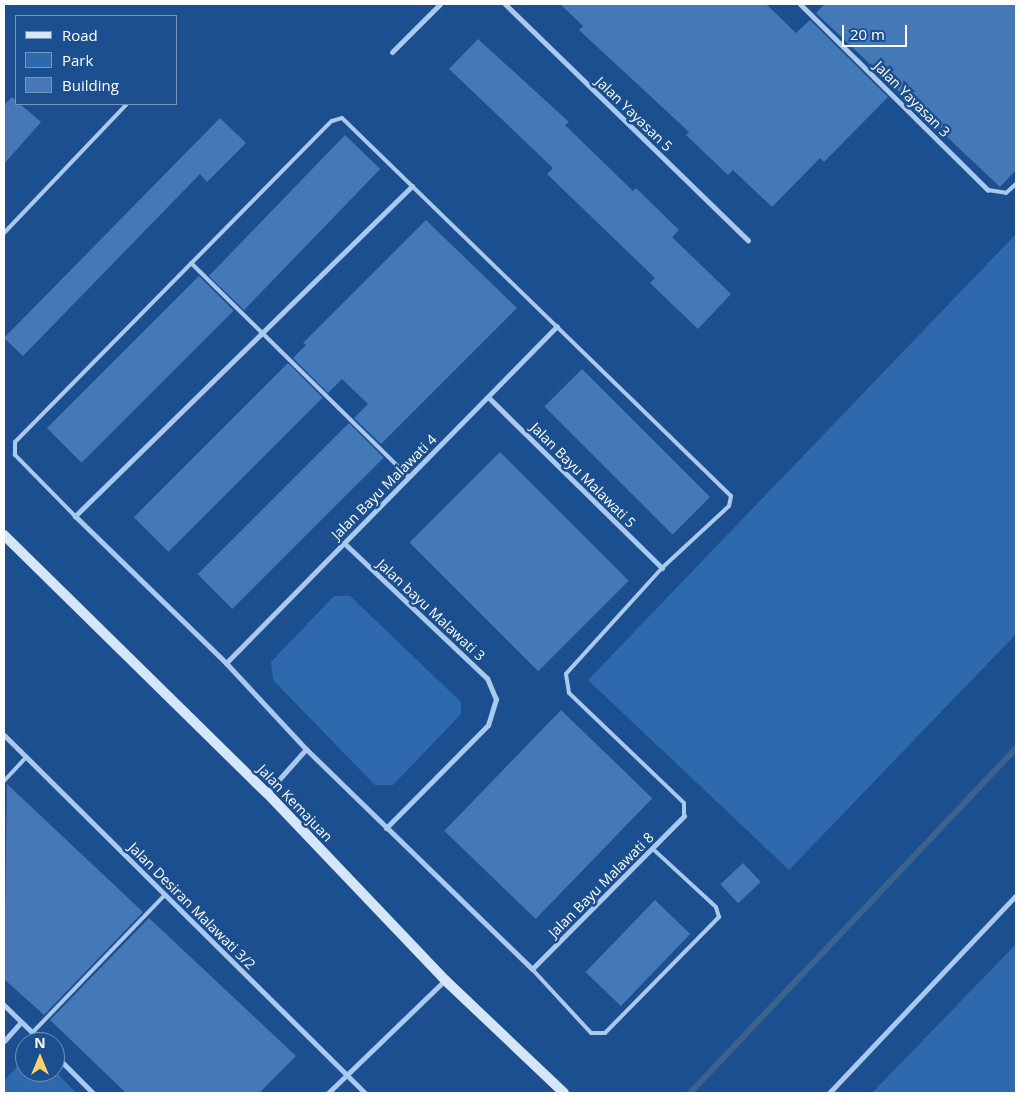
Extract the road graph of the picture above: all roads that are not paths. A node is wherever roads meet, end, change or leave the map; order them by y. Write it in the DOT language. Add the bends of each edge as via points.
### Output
graph roads {
  1 [pos="440,4"];
  2 [pos="505,4"];
  3 [pos="800,4"];
  4 [pos="392,52"];
  5 [pos="125,105"];
  6 [pos="1016,184"];
  7 [pos="412,186"];
  8 [pos="988,190"];
  9 [pos="4,233"];
  10 [pos="748,240"];
  11 [pos="191,263"];
  12 [pos="558,326"];
  13 [pos="263,334"];
  14 [pos="488,397"];
  15 [pos="409,477"];
  16 [pos="75,516"];
  17 [pos="4,534"];
  18 [pos="344,543"];
  19 [pos="662,568"];
  20 [pos="226,663"];
  21 [pos="4,735"];
  22 [pos="306,750"];
  23 [pos="26,757"];
  24 [pos="4,781"];
  25 [pos="267,793"];
  26 [pos="684,816"];
  27 [pos="386,828"];
  28 [pos="654,850"];
  29 [pos="165,895"];
  30 [pos="1016,895"];
  31 [pos="532,968"];
  32 [pos="445,980"];
  33 [pos="4,1004"];
  34 [pos="21,1022"];
  35 [pos="31,1032"];
  36 [pos="33,1032"];
  37 [pos="4,1041"];
  38 [pos="65,1065"];
  39 [pos="346,1075"];
  40 [pos="93,1093"];
  41 [pos="328,1093"];
  42 [pos="365,1093"];
  43 [pos="564,1093"];
  44 [pos="829,1093"];
  1 -- 4 [label="street"];
  2 -- 10 [label="street, Jalan Yayasan 5"];
  3 -- 8 [label="street, Jalan Yayasan 3"];
  5 -- 9 [label="lane"];
  6 -- 8 [label="lane" via="1006,193"];
  7 -- 11 [label="lane" via="346,121 337,118"];
  7 -- 12 [label="lane"];
  7 -- 13 [label="street"];
  11 -- 13 [label="lane"];
  11 -- 16 [label="lane" via="12,446 15,455"];
  12 -- 14 [label="street, Jalan Bayu Malawati 4"];
  12 -- 19 [label="lane" via="732,496 729,506"];
  13 -- 15 [label="lane"];
  13 -- 16 [label="street"];
  14 -- 15 [label="street, Jalan Bayu Malawati 4"];
  14 -- 19 [label="street, Jalan Bayu Malawati 5"];
  15 -- 18 [label="street, Jalan Bayu Malawati 4"];
  16 -- 20 [label="street"];
  17 -- 25 [label="street, Jalan Kemajuan"];
  18 -- 20 [label="street, Jalan Bayu Malawati 4"];
  18 -- 27 [label="street, Jalan bayu Malawati 3" via="487,678 496,699 488,726"];
  19 -- 26 [label="lane" via="568,668 565,681 569,693 684,802"];
  20 -- 22 [label="street"];
  21 -- 23 [label="street, Jalan Desiran Malawati 3/2"];
  22 -- 25 [label="street"];
  22 -- 27 [label="street"];
  23 -- 24 [label="lane"];
  23 -- 29 [label="street, Jalan Desiran Malawati 3/2"];
  25 -- 32 [label="street, Jalan Kemajuan"];
  26 -- 28 [label="street, Jalan Bayu Malawati 8"];
  27 -- 31 [label="street"];
  28 -- 31 [label="street, Jalan Bayu Malawati 8"];
  28 -- 31 [label="lane" via="716,907 718,917 605,1033 591,1033"];
  29 -- 36 [label="lane"];
  29 -- 39 [label="street, Jalan Desiran Malawati 3/2"];
  30 -- 44 [label="street"];
  32 -- 39 [label="street"];
  32 -- 43 [label="street, Jalan Kemajuan"];
  33 -- 34 [label="street"];
  34 -- 35 [label="street"];
  34 -- 37 [label="street"];
  38 -- 40 [label="street"];
  39 -- 41 [label="street"];
  39 -- 42 [label="street, Jalan Desiran Malawati 3/2"];
}
